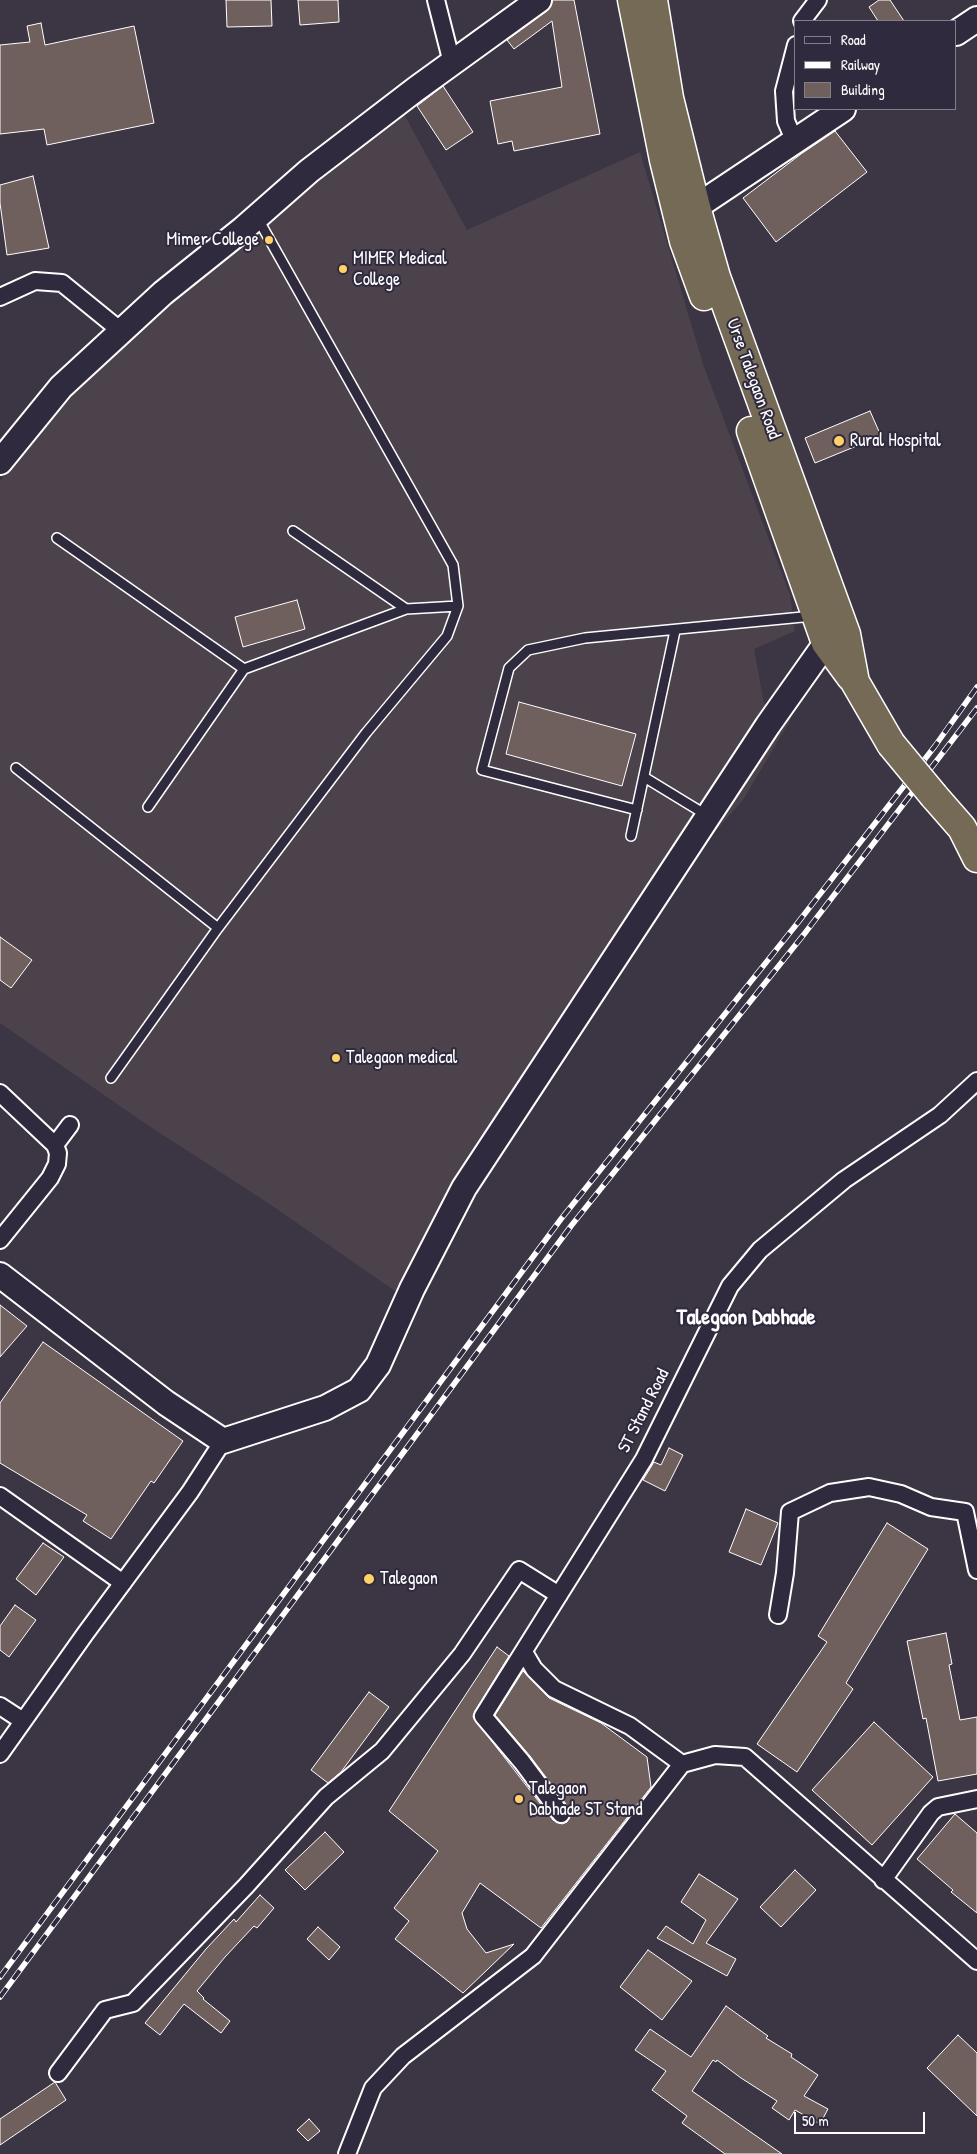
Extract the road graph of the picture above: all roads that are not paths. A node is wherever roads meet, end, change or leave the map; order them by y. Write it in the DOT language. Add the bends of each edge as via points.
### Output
graph roads {
  1 [pos="436,0"];
  2 [pos="538,0"];
  3 [pos="632,0"];
  4 [pos="653,0"];
  5 [pos="807,0"];
  6 [pos="818,0"];
  7 [pos="977,19"];
  8 [pos="802,20"];
  9 [pos="803,20"];
  10 [pos="957,32"];
  11 [pos="794,53"];
  12 [pos="452,63"];
  13 [pos="842,110"];
  14 [pos="795,142"];
  15 [pos="696,207"];
  16 [pos="257,217"];
  17 [pos="0,297"];
  18 [pos="121,331"];
  19 [pos="0,462"];
  20 [pos="293,531"];
  21 [pos="58,538"];
  22 [pos="458,606"];
  23 [pos="406,609"];
  24 [pos="816,616"];
  25 [pos="675,631"];
  26 [pos="826,643"];
  27 [pos="244,668"];
  28 [pos="855,682"];
  29 [pos="16,768"];
  30 [pos="644,777"];
  31 [pos="148,806"];
  32 [pos="637,810"];
  33 [pos="708,816"];
  34 [pos="631,836"];
  35 [pos="977,858"];
  36 [pos="218,928"];
  37 [pos="111,1078"];
  38 [pos="977,1081"];
  39 [pos="0,1093"];
  40 [pos="70,1125"];
  41 [pos="55,1144"];
  42 [pos="0,1240"];
  43 [pos="0,1275"];
  44 [pos="222,1441"];
  45 [pos="0,1496"];
  46 [pos="977,1570"];
  47 [pos="123,1582"];
  48 [pos="559,1595"];
  49 [pos="778,1615"];
  50 [pos="524,1652"];
  51 [pos="0,1706"];
  52 [pos="23,1721"];
  53 [pos="0,1754"];
  54 [pos="682,1764"];
  55 [pos="977,1799"];
  56 [pos="561,1814"];
  57 [pos="883,1880"];
  58 [pos="977,1961"];
  59 [pos="58,2073"];
  60 [pos="347,2154"];
  1 -- 12 [label="street"];
  2 -- 12 [label="street"];
  3 -- 24 [label="highway, Urse Talegaon Road" via="684,241"];
  4 -- 15 [label="highway, Urse Talegaon Road" via="669,98"];
  5 -- 8 [label="street"];
  6 -- 9 [label="street"];
  7 -- 10 [label="street"];
  11 -- 14 [label="street" via="784,91 786,121"];
  12 -- 16 [label="street" via="308,171"];
  13 -- 14 [label="street"];
  14 -- 15 [label="street"];
  15 -- 28 [label="highway, Urse Talegaon Road" via="716,277 846,634"];
  16 -- 18 [label="street"];
  16 -- 22 [label="lane" via="453,565"];
  17 -- 18 [label="street" via="35,282 62,283"];
  18 -- 19 [label="street" via="61,387"];
  20 -- 23 [label="lane"];
  21 -- 27 [label="lane"];
  22 -- 23 [label="lane"];
  22 -- 36 [label="lane" via="446,636 366,733"];
  23 -- 27 [label="lane"];
  24 -- 25 [label="lane"];
  24 -- 26 [label="highway, Urse Talegaon Road"];
  25 -- 30 [label="lane"];
  25 -- 32 [label="lane" via="585,638 528,650 509,668 482,770"];
  26 -- 28 [label="highway, Urse Talegaon Road"];
  26 -- 33 [label="street"];
  27 -- 31 [label="lane"];
  28 -- 35 [label="highway, Urse Talegaon Road, bridge" via="890,744 962,828"];
  29 -- 36 [label="lane"];
  30 -- 32 [label="lane"];
  30 -- 33 [label="lane"];
  32 -- 34 [label="lane"];
  33 -- 44 [label="street" via="464,1188 416,1281 378,1365 359,1390 325,1408"];
  36 -- 37 [label="lane"];
  38 -- 48 [label="street, ST Stand Road" via="940,1115 844,1180 760,1250 730,1286 644,1459"];
  39 -- 41 [label="street"];
  40 -- 41 [label="street"];
  41 -- 42 [label="street" via="57,1164 50,1178"];
  43 -- 44 [label="street" via="166,1403"];
  44 -- 47 [label="street" via="190,1492"];
  45 -- 47 [label="street"];
  46 -- 49 [label="street" via="965,1512 931,1507 900,1494 869,1487 830,1493 790,1512"];
  47 -- 52 [label="street"];
  48 -- 50 [label="street, ST Stand Road"];
  48 -- 59 [label="street" via="519,1570 462,1654 382,1751 326,1797 133,2003 105,2010"];
  50 -- 54 [label="street" via="534,1669 554,1689 630,1726"];
  50 -- 56 [label="street, ST Stand Road" via="483,1716"];
  51 -- 52 [label="street"];
  52 -- 53 [label="street"];
  54 -- 57 [label="street" via="715,1755 745,1757"];
  54 -- 60 [label="street" via="533,1956 403,2056 373,2088"];
  55 -- 57 [label="street" via="938,1807 931,1813"];
  57 -- 58 [label="street"];
}
